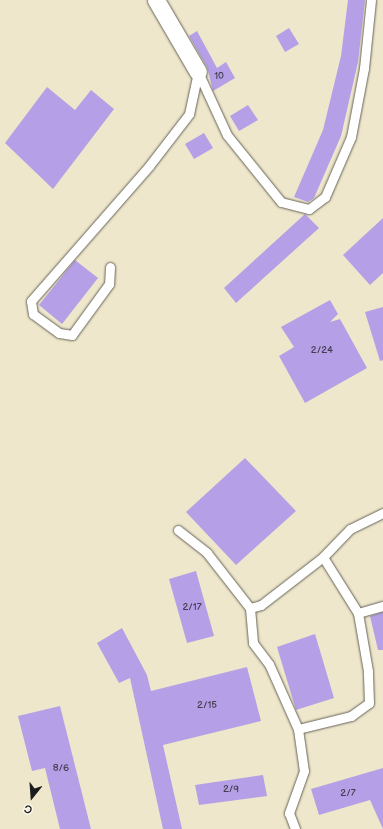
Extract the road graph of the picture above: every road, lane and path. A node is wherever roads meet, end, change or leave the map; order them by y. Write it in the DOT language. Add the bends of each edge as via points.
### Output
graph roads {
  1 [pos="156,0"];
  2 [pos="371,0"];
  3 [pos="198,72"];
  4 [pos="110,267"];
  5 [pos="383,513"];
  6 [pos="178,530"];
  7 [pos="323,557"];
  8 [pos="383,606"];
  9 [pos="250,608"];
  10 [pos="358,613"];
  11 [pos="298,729"];
  12 [pos="295,829"];
  1 -- 3 [label="street"];
  2 -- 3 [label="lane" via="364,68 351,136 325,197 309,209 281,202 227,135"];
  3 -- 4 [label="lane" via="189,114 149,166 31,301 33,314 59,334 72,334 109,284"];
  5 -- 7 [label="lane" via="350,529"];
  6 -- 9 [label="lane" via="207,553"];
  7 -- 9 [label="lane" via="261,605"];
  7 -- 10 [label="lane"];
  8 -- 10 [label="lane"];
  9 -- 11 [label="lane" via="253,643 269,664"];
  10 -- 11 [label="lane" via="369,703 351,716"];
  11 -- 12 [label="lane" via="304,771 289,813"];
}
